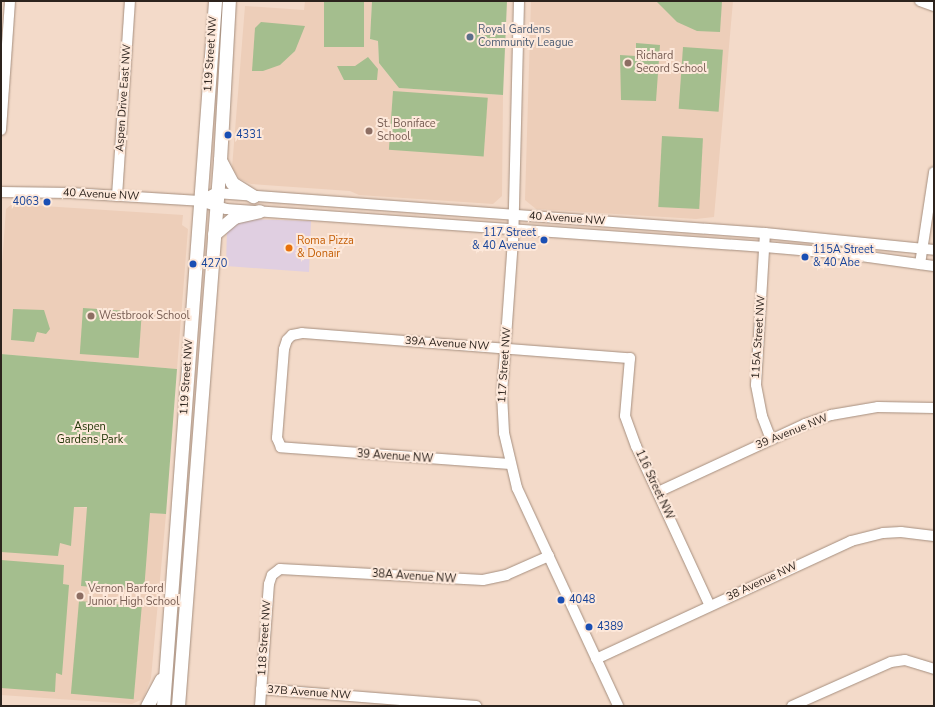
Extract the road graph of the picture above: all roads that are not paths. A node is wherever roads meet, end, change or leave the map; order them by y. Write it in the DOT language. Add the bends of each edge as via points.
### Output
graph roads {
  1 [pos="10,1"];
  2 [pos="130,1"];
  3 [pos="215,1"];
  4 [pos="229,1"];
  5 [pos="519,1"];
  6 [pos="920,1"];
  7 [pos="934,6"];
  8 [pos="1,130"];
  9 [pos="220,160"];
  10 [pos="934,172"];
  11 [pos="1,192"];
  12 [pos="216,193"];
  13 [pos="117,196"];
  14 [pos="253,196"];
  15 [pos="200,201"];
  16 [pos="215,207"];
  17 [pos="260,211"];
  18 [pos="513,216"];
  19 [pos="513,229"];
  20 [pos="765,233"];
  21 [pos="214,234"];
  22 [pos="765,247"];
  23 [pos="922,248"];
  24 [pos="934,250"];
  25 [pos="920,264"];
  26 [pos="934,266"];
  27 [pos="505,348"];
  28 [pos="630,358"];
  29 [pos="934,408"];
  30 [pos="771,439"];
  31 [pos="281,447"];
  32 [pos="510,464"];
  33 [pos="658,492"];
  34 [pos="934,536"];
  35 [pos="548,556"];
  36 [pos="275,571"];
  37 [pos="710,606"];
  38 [pos="596,659"];
  39 [pos="934,669"];
  40 [pos="165,672"];
  41 [pos="261,689"];
  42 [pos="147,706"];
  43 [pos="162,706"];
  44 [pos="178,706"];
  45 [pos="260,706"];
  46 [pos="476,706"];
  47 [pos="618,706"];
  48 [pos="792,706"];
  1 -- 8 [label="street"];
  2 -- 13 [label="street, Aspen Drive East NW"];
  3 -- 15 [label="main road, 119 Street NW"];
  4 -- 9 [label="main road, 119 Street NW"];
  5 -- 18 [label="street, 117 Street NW"];
  6 -- 7 [label="street"];
  9 -- 12 [label="main road, 119 Street NW"];
  9 -- 14 [label="main road" via="232,183"];
  10 -- 23 [label="street"];
  11 -- 13 [label="street, 40 Avenue NW"];
  12 -- 14 [label="street, 40 Avenue NW"];
  12 -- 15 [label="street"];
  12 -- 16 [label="main road, 119 Street NW"];
  13 -- 15 [label="street, 40 Avenue NW"];
  14 -- 18 [label="street, 40 Avenue NW"];
  15 -- 16 [label="street, 40 Avenue NW"];
  15 -- 40 [label="main road, 119 Street NW"];
  16 -- 17 [label="street, 40 Avenue NW"];
  16 -- 21 [label="main road, 119 Street NW"];
  17 -- 19 [label="street, 40 Avenue NW"];
  17 -- 21 [label="main road" via="234,217"];
  18 -- 19 [label="street, 117 Street NW"];
  18 -- 20 [label="street, 40 Avenue NW"];
  19 -- 22 [label="street, 40 Avenue NW"];
  19 -- 27 [label="street, 117 Street NW"];
  20 -- 22 [label="street, 115A Street NW"];
  20 -- 23 [label="street, 40 Avenue NW"];
  21 -- 44 [label="main road, 119 Street NW"];
  22 -- 25 [label="street, 40 Avenue NW"];
  22 -- 30 [label="street, 115A Street NW" via="756,385 762,416"];
  23 -- 24 [label="street, 40 Avenue NW"];
  23 -- 25 [label="street"];
  25 -- 26 [label="street, 40 Avenue NW"];
  27 -- 28 [label="street, 39A Avenue NW"];
  27 -- 31 [label="street, 39A Avenue NW" via="302,333 289,337 284,349 277,438"];
  27 -- 32 [label="street, 117 Street NW" via="502,406"];
  28 -- 33 [label="street, 116 Street NW" via="626,416"];
  29 -- 30 [label="street, 39 Avenue NW" via="890,406 847,411 816,420"];
  30 -- 33 [label="street, 39 Avenue NW"];
  31 -- 32 [label="street, 39 Avenue NW"];
  32 -- 35 [label="street, 117 Street NW" via="517,488"];
  33 -- 37 [label="street, 116 Street NW"];
  34 -- 37 [label="street, 38 Avenue NW" via="895,532 851,541"];
  35 -- 36 [label="street, 38A Avenue NW" via="506,575 483,580 289,567"];
  35 -- 38 [label="street, 117 Street NW"];
  36 -- 41 [label="street, 118 Street NW" via="269,584"];
  37 -- 38 [label="street, 38 Avenue NW"];
  38 -- 47 [label="street, 117 Street NW"];
  39 -- 48 [label="street" via="905,660 891,662"];
  40 -- 42 [label="main road"];
  40 -- 43 [label="main road, 119 Street NW"];
  41 -- 45 [label="street, 118 Street NW"];
  41 -- 46 [label="street, 37B Avenue NW"];
}
